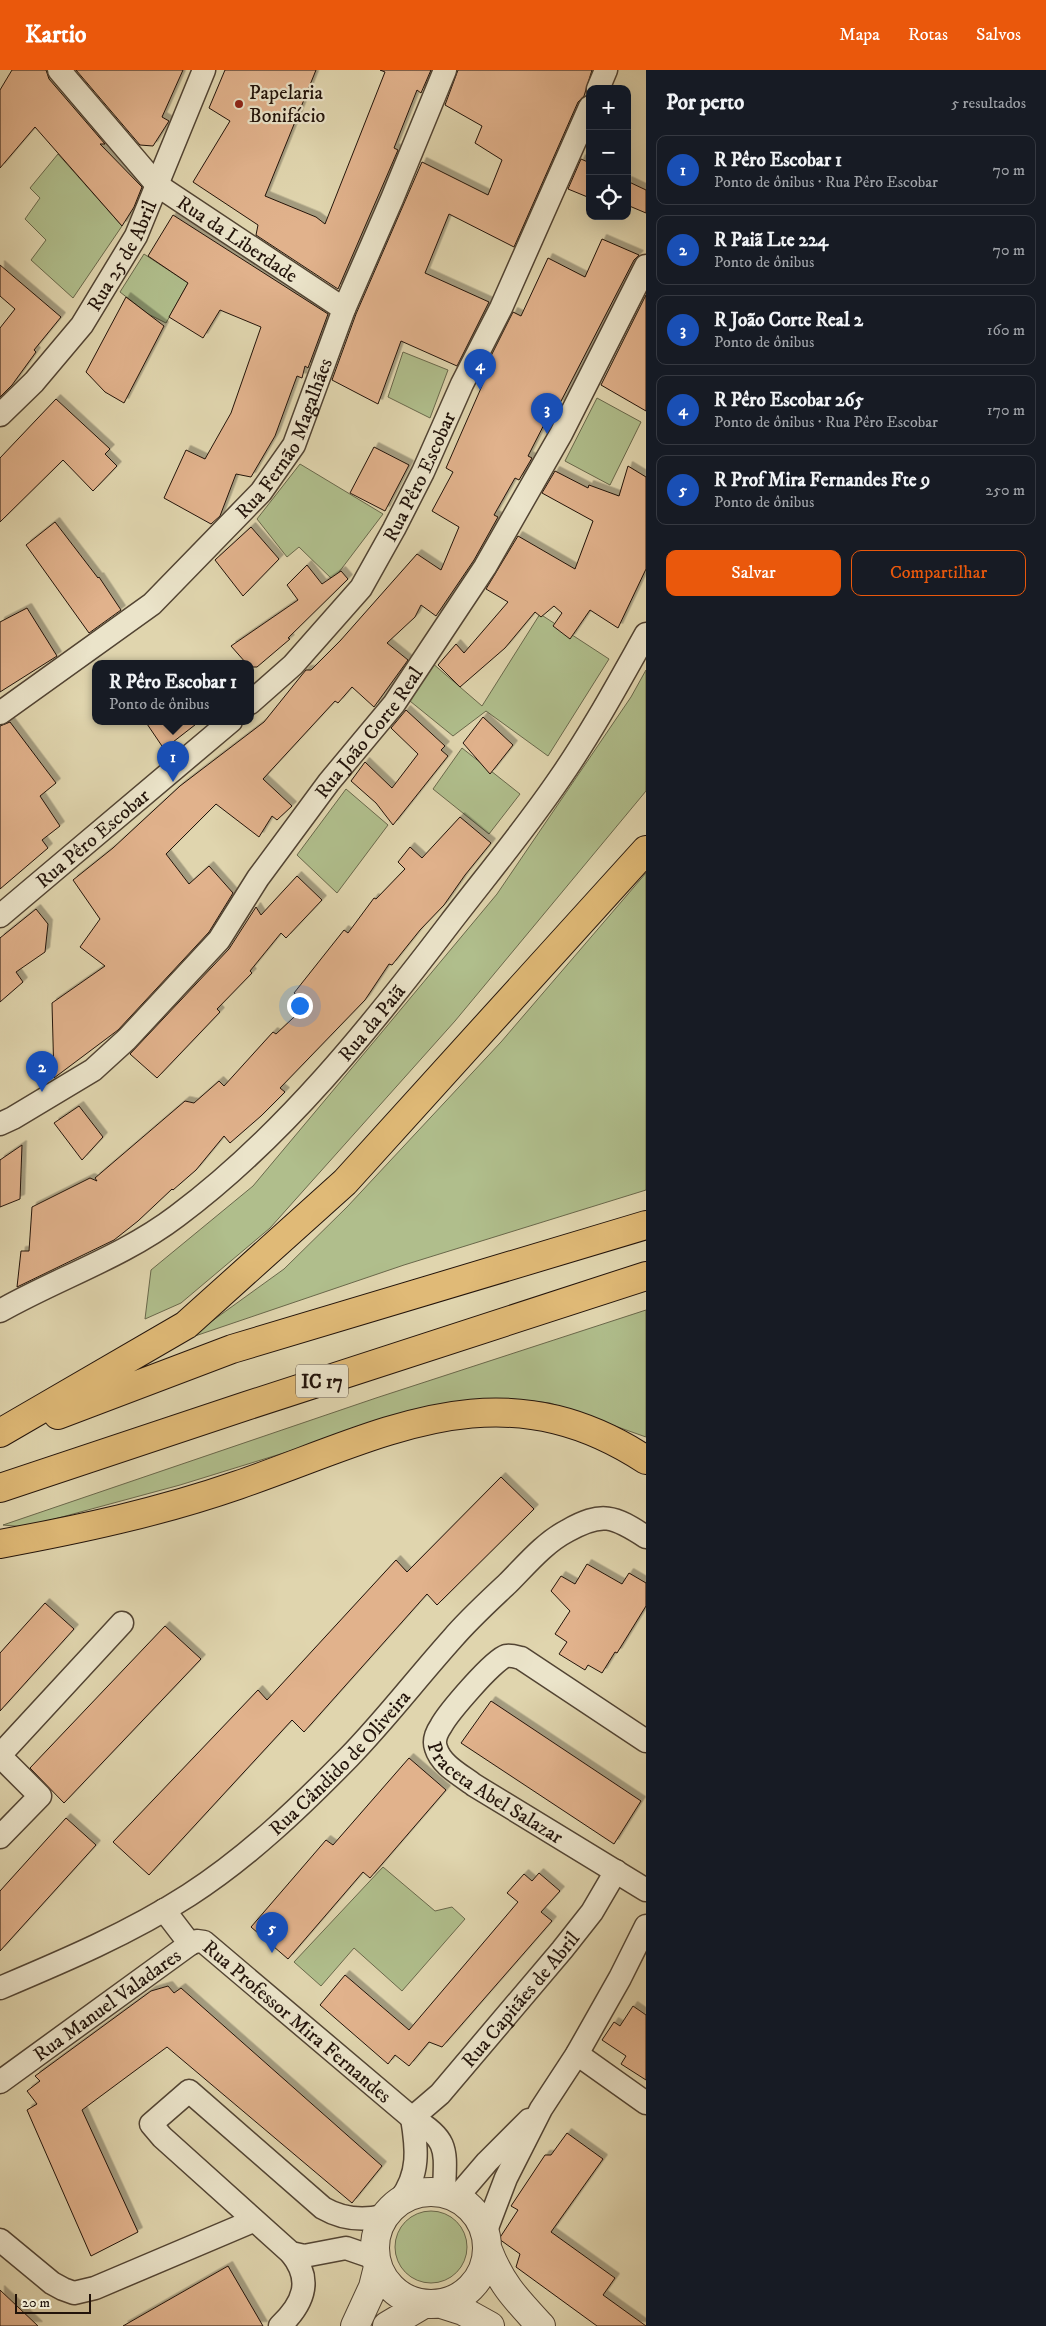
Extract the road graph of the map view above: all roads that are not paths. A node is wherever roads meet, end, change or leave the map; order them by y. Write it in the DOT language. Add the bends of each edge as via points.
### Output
graph roads {
  1 [pos="59,70"];
  2 [pos="204,70"];
  3 [pos="445,70"];
  4 [pos="606,70"];
  5 [pos="600,85"];
  6 [pos="586,116"];
  7 [pos="157,186"];
  8 [pos="646,266"];
  9 [pos="344,309"];
  10 [pos="0,415"];
  11 [pos="646,634"];
  12 [pos="254,699"];
  13 [pos="0,713"];
  14 [pos="226,725"];
  15 [pos="646,850"];
  16 [pos="0,916"];
  17 [pos="0,1124"];
  18 [pos="640,1227"];
  19 [pos="646,1276"];
  20 [pos="0,1311"];
  21 [pos="0,1435"];
  22 [pos="646,1460"];
  23 [pos="0,1488"];
  24 [pos="646,1537"];
  25 [pos="0,1544"];
  26 [pos="122,1623"];
  27 [pos="646,1741"];
  28 [pos="0,1756"];
  29 [pos="0,1837"];
  30 [pos="616,1871"];
  31 [pos="646,1890"];
  32 [pos="164,1910"];
  33 [pos="646,1926"];
  34 [pos="190,1944"];
  35 [pos="0,1988"];
  36 [pos="577,2054"];
  37 [pos="0,2082"];
  38 [pos="646,2103"];
  39 [pos="541,2109"];
  40 [pos="412,2118"];
  41 [pos="450,2195"];
  42 [pos="323,2208"];
  43 [pos="392,2208"];
  44 [pos="253,2221"];
  45 [pos="0,2240"];
  46 [pos="486,2241"];
  47 [pos="323,2251"];
  48 [pos="290,2253"];
  49 [pos="376,2263"];
  50 [pos="433,2304"];
  51 [pos="280,2326"];
  52 [pos="355,2326"];
  53 [pos="386,2326"];
  54 [pos="490,2326"];
  55 [pos="541,2326"];
  1 -- 7 [label="street, Rua da Liberdade"];
  2 -- 7 [label="street, Rua 25 de Abril"];
  3 -- 9 [label="street, Rua Fernão Magalhães"];
  4 -- 5 [label="street"];
  6 -- 12 [label="street, Rua Pêro Escobar" via="501,308 462,384 423,472 361,588 293,665"];
  7 -- 9 [label="street, Rua da Liberdade"];
  7 -- 10 [label="street, Rua 25 de Abril" via="136,236 82,325 34,382"];
  8 -- 17 [label="street, Rua João Corte Real" via="561,434 485,568 394,704 329,782 258,878 219,940 140,1026 93,1070"];
  9 -- 13 [label="street, Rua Fernão Magalhães" via="294,445 261,492 152,604"];
  11 -- 20 [label="street, Rua da Paiã" via="561,777 508,850 398,992 268,1136 176,1217 118,1254"];
  14 -- 16 [label="street, Rua Pêro Escobar"];
  15 -- 21 [label="highway" via="344,1182 186,1325"];
  18 -- 21 [label="highway" via="232,1349"];
  19 -- 23 [label="highway, IC 17"];
  22 -- 25 [label="highway" via="597,1434 549,1418 493,1412 444,1416 408,1424 168,1508"];
  24 -- 32 [label="street, Rua Cândido de Oliveira" via="627,1524 604,1517 565,1531 454,1636 349,1757 300,1804 250,1851"];
  26 -- 28 [label="street"];
  27 -- 30 [label="street, Praceta Abel Salazar" via="521,1658 512,1656 498,1660 486,1671 441,1725 435,1738 436,1748 450,1768"];
  28 -- 29 [label="street" via="40,1796"];
  30 -- 31 [label="street, Praceta Abel Salazar"];
  30 -- 40 [label="street, Rua Capitães de Abril" via="592,1912 562,1950 440,2094"];
  32 -- 34 [label="street, Rua Professor Mira Fernandes"];
  32 -- 35 [label="street, Rua Cândido de Oliveira" via="78,1955"];
  33 -- 36 [label="street"];
  34 -- 37 [label="street, Rua Manuel Valadares"];
  34 -- 40 [label="street, Rua Professor Mira Fernandes" via="197,1941 210,1946"];
  36 -- 38 [label="street"];
  36 -- 39 [label="street"];
  39 -- 41 [label="street"];
  39 -- 46 [label="street" via="506,2178"];
  40 -- 41 [label="street, Rua Professor Mira Fernandes" via="429,2127 440,2138"];
  40 -- 43 [label="street" via="416,2162 408,2190"];
  41 -- 43 [label="street" via="422,2192"];
  41 -- 46 [label="street" via="470,2206 479,2218"];
  42 -- 43 [label="street" via="350,2218 369,2219"];
  42 -- 44 [label="street" via="189,2091 151,2124 162,2138"];
  42 -- 47 [label="street" via="332,2224 333,2234"];
  43 -- 49 [label="street" via="376,2236"];
  44 -- 45 [label="street" via="95,2288 74,2293 52,2283"];
  44 -- 48 [label="street"];
  46 -- 50 [label="street" via="484,2269 474,2285 459,2297"];
  46 -- 55 [label="street" via="498,2274 509,2292"];
  47 -- 48 [label="street" via="304,2256"];
  47 -- 49 [label="street" via="346,2248"];
  48 -- 51 [label="street" via="300,2265 305,2279 301,2297"];
  49 -- 50 [label="street" via="385,2281 396,2292 409,2300"];
  49 -- 52 [label="street" via="373,2287"];
  50 -- 53 [label="street"];
  50 -- 54 [label="street" via="463,2311"];
}
